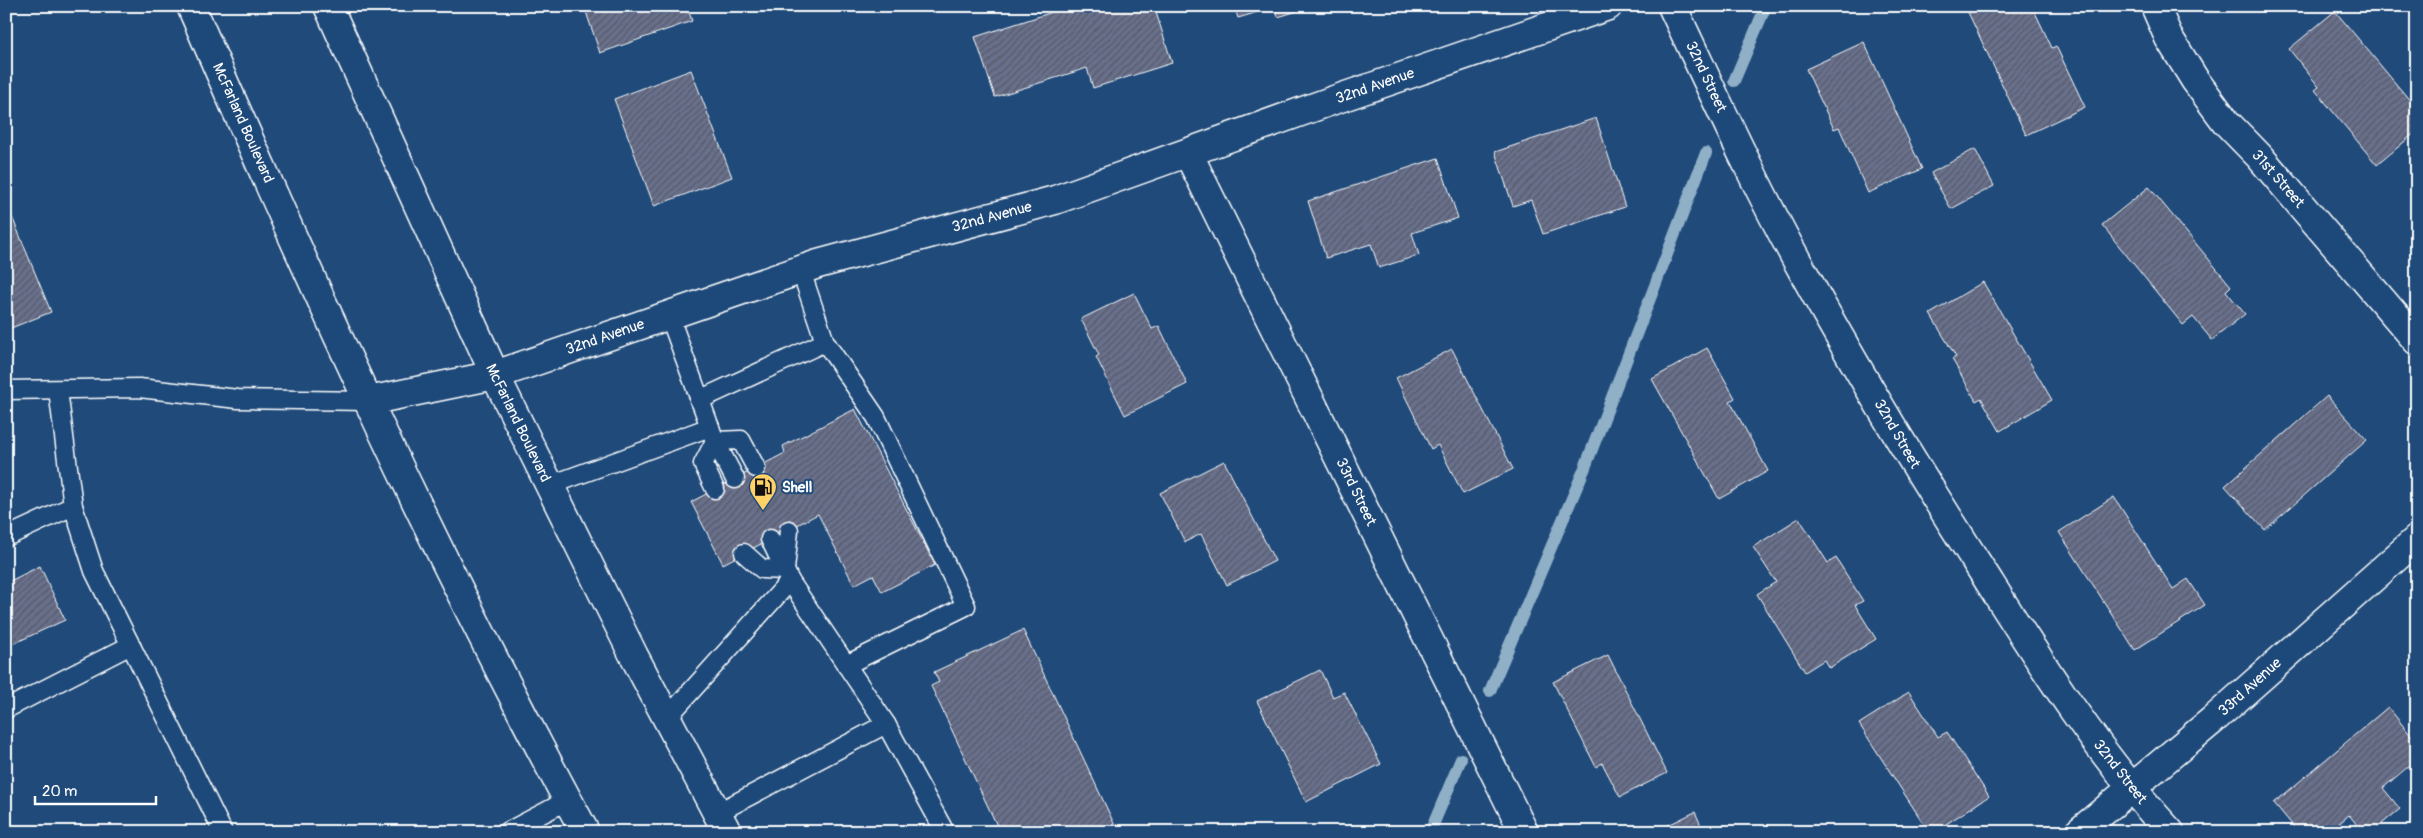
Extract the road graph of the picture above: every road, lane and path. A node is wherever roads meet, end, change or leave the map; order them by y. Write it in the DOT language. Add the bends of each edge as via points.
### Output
graph roads {
  1 [pos="192,6"];
  2 [pos="328,6"];
  3 [pos="1608,6"];
  4 [pos="1672,6"];
  5 [pos="2155,6"];
  6 [pos="1188,153"];
  7 [pos="801,270"];
  8 [pos="669,315"];
  9 [pos="2417,341"];
  10 [pos="825,342"];
  11 [pos="495,375"];
  12 [pos="6,390"];
  13 [pos="58,390"];
  14 [pos="368,400"];
  15 [pos="699,400"];
  16 [pos="712,434"];
  17 [pos="756,468"];
  18 [pos="735,479"];
  19 [pos="548,486"];
  20 [pos="715,489"];
  21 [pos="73,506"];
  22 [pos="789,530"];
  23 [pos="6,537"];
  24 [pos="2417,539"];
  25 [pos="770,540"];
  26 [pos="744,552"];
  27 [pos="787,575"];
  28 [pos="131,645"];
  29 [pos="846,665"];
  30 [pos="6,709"];
  31 [pos="667,718"];
  32 [pos="886,724"];
  33 [pos="2131,790"];
  34 [pos="568,800"];
  35 [pos="722,823"];
  36 [pos="223,832"];
  37 [pos="507,832"];
  38 [pos="585,832"];
  39 [pos="945,832"];
  40 [pos="1524,832"];
  41 [pos="2079,832"];
  42 [pos="2170,832"];
  1 -- 14 [label="main road, McFarland Boulevard"];
  2 -- 11 [label="main road, McFarland Boulevard"];
  3 -- 6 [label="main road, 32nd Avenue"];
  4 -- 33 [label="main road, 32nd Street" via="1800,268 1926,484 2064,698"];
  5 -- 9 [label="main road, 31st Street" via="2180,54 2226,122 2259,156"];
  6 -- 7 [label="main road, 32nd Avenue" via="1055,200"];
  6 -- 40 [label="main road, 33rd Street"];
  7 -- 8 [label="main road, 32nd Avenue"];
  7 -- 10 [label="lane"];
  8 -- 11 [label="main road, 32nd Avenue"];
  8 -- 15 [label="lane"];
  10 -- 15 [label="lane"];
  10 -- 29 [label="lane" via="876,417 966,606"];
  11 -- 14 [label="main road, 32nd Avenue"];
  11 -- 19 [label="main road, McFarland Boulevard"];
  12 -- 13 [label="lane"];
  13 -- 14 [label="lane" via="139,388 238,399"];
  13 -- 21 [label="lane"];
  14 -- 34 [label="main road, McFarland Boulevard" via="503,677"];
  15 -- 16 [label="lane"];
  16 -- 17 [label="lane" via="741,440"];
  16 -- 18 [label="lane"];
  16 -- 19 [label="lane"];
  16 -- 20 [label="lane" via="702,464"];
  19 -- 31 [label="main road, McFarland Boulevard"];
  21 -- 23 [label="lane"];
  21 -- 28 [label="lane" via="94,571"];
  22 -- 27 [label="lane"];
  24 -- 33 [label="main road, 33rd Avenue"];
  25 -- 27 [label="lane"];
  26 -- 27 [label="lane" via="762,569"];
  27 -- 29 [label="lane"];
  27 -- 31 [label="lane"];
  28 -- 30 [label="lane"];
  28 -- 36 [label="lane"];
  29 -- 32 [label="lane"];
  31 -- 35 [label="main road, McFarland Boulevard"];
  32 -- 35 [label="lane"];
  32 -- 39 [label="lane"];
  33 -- 41 [label="main road, 33rd Avenue"];
  33 -- 42 [label="main road, 32nd Street"];
  34 -- 37 [label="lane"];
  34 -- 38 [label="main road, McFarland Boulevard"];
}
